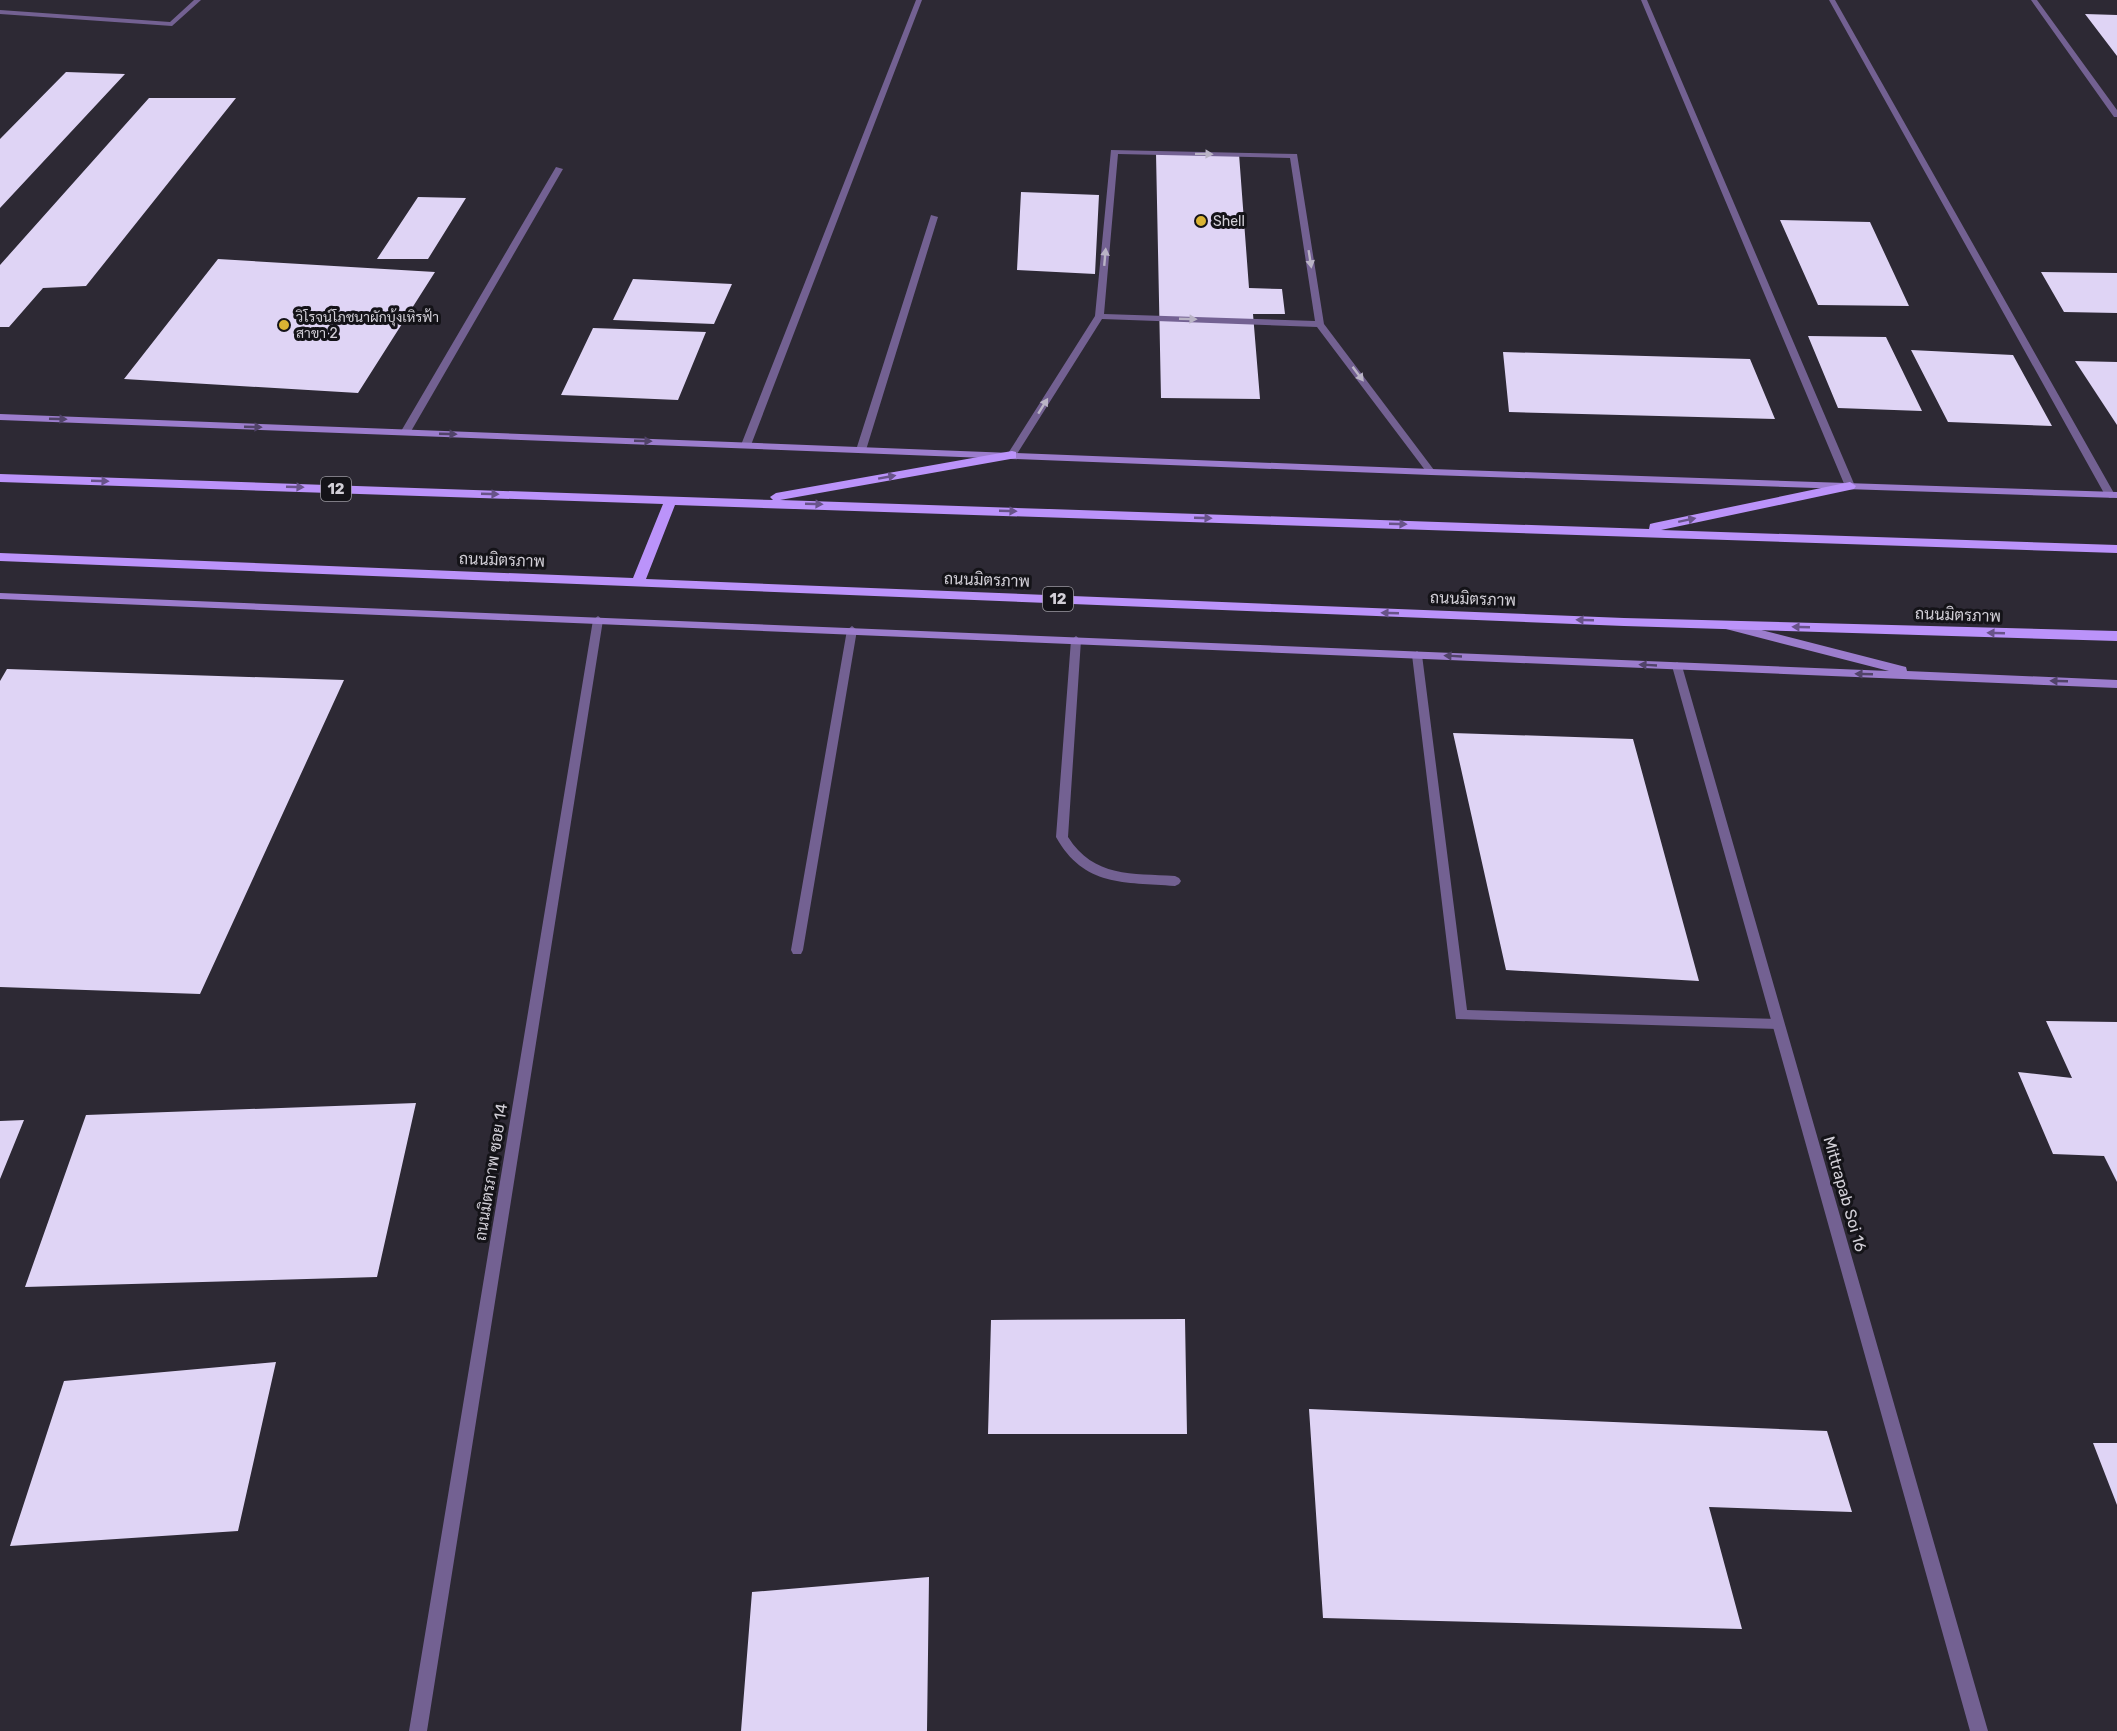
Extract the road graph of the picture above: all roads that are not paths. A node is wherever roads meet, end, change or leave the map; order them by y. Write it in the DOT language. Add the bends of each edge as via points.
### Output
graph roads {
  1 [pos="198,0"];
  2 [pos="919,0"];
  3 [pos="1644,0"];
  4 [pos="1832,0"];
  5 [pos="2034,0"];
  6 [pos="0,12"];
  7 [pos="2117,115"];
  8 [pos="559,169"];
  9 [pos="934,216"];
  10 [pos="1099,316"];
  11 [pos="1320,324"];
  12 [pos="0,417"];
  13 [pos="405,432"];
  14 [pos="746,445"];
  15 [pos="861,450"];
  16 [pos="1012,455"];
  17 [pos="1431,472"];
  18 [pos="0,478"];
  19 [pos="1850,486"];
  20 [pos="2113,495"];
  21 [pos="671,499"];
  22 [pos="747,502"];
  23 [pos="1630,532"];
  24 [pos="2117,549"];
  25 [pos="0,559"];
  26 [pos="638,582"];
  27 [pos="0,596"];
  28 [pos="598,620"];
  29 [pos="1726,625"];
  30 [pos="852,630"];
  31 [pos="2117,636"];
  32 [pos="1076,640"];
  33 [pos="1417,655"];
  34 [pos="1677,666"];
  35 [pos="1927,676"];
  36 [pos="2117,684"];
  37 [pos="1175,881"];
  38 [pos="797,950"];
  39 [pos="1778,1024"];
  40 [pos="418,1731"];
  41 [pos="1979,1731"];
  1 -- 6 [label="street" via="172,24"];
  2 -- 14 [label="street"];
  3 -- 19 [label="street"];
  4 -- 20 [label="street"];
  5 -- 7 [label="street"];
  8 -- 13 [label="street"];
  9 -- 15 [label="street"];
  10 -- 11 [label="street, one-way"];
  10 -- 11 [label="street, one-way" via="1114,153 1294,156"];
  16 -- 10 [label="street, one-way"];
  11 -- 17 [label="street, one-way"];
  12 -- 13 [label="main road, one-way"];
  13 -- 14 [label="main road, one-way"];
  14 -- 15 [label="main road"];
  15 -- 16 [label="main road"];
  16 -- 17 [label="main road"];
  22 -- 16 [label="main road, one-way"];
  17 -- 19 [label="main road"];
  18 -- 21 [label="main road, 12, one-way"];
  19 -- 20 [label="main road"];
  23 -- 19 [label="main road, one-way"];
  21 -- 22 [label="main road, 12"];
  21 -- 26 [label="main road"];
  22 -- 23 [label="main road, 12, one-way"];
  23 -- 24 [label="main road, 12"];
  25 -- 26 [label="main road, ถนนมิตรภาพ / 12"];
  29 -- 26 [label="main road, ถนนมิตรภาพ / 12, one-way"];
  27 -- 28 [label="main road"];
  28 -- 30 [label="main road"];
  28 -- 40 [label="street, ถนนมิตรภาพ ซอย 14"];
  31 -- 29 [label="main road, ถนนมิตรภาพ / 12, one-way"];
  29 -- 35 [label="main road"];
  30 -- 32 [label="main road"];
  30 -- 38 [label="street"];
  32 -- 33 [label="main road"];
  32 -- 37 [label="street" via="1062,837 1069,853 1085,868 1107,875"];
  34 -- 33 [label="main road, one-way"];
  33 -- 39 [label="street" via="1461,1014"];
  35 -- 34 [label="main road, one-way"];
  34 -- 39 [label="street, Mittrapab Soi 16"];
  36 -- 35 [label="main road, one-way"];
  39 -- 41 [label="street, Mittrapab Soi 16"];
}
